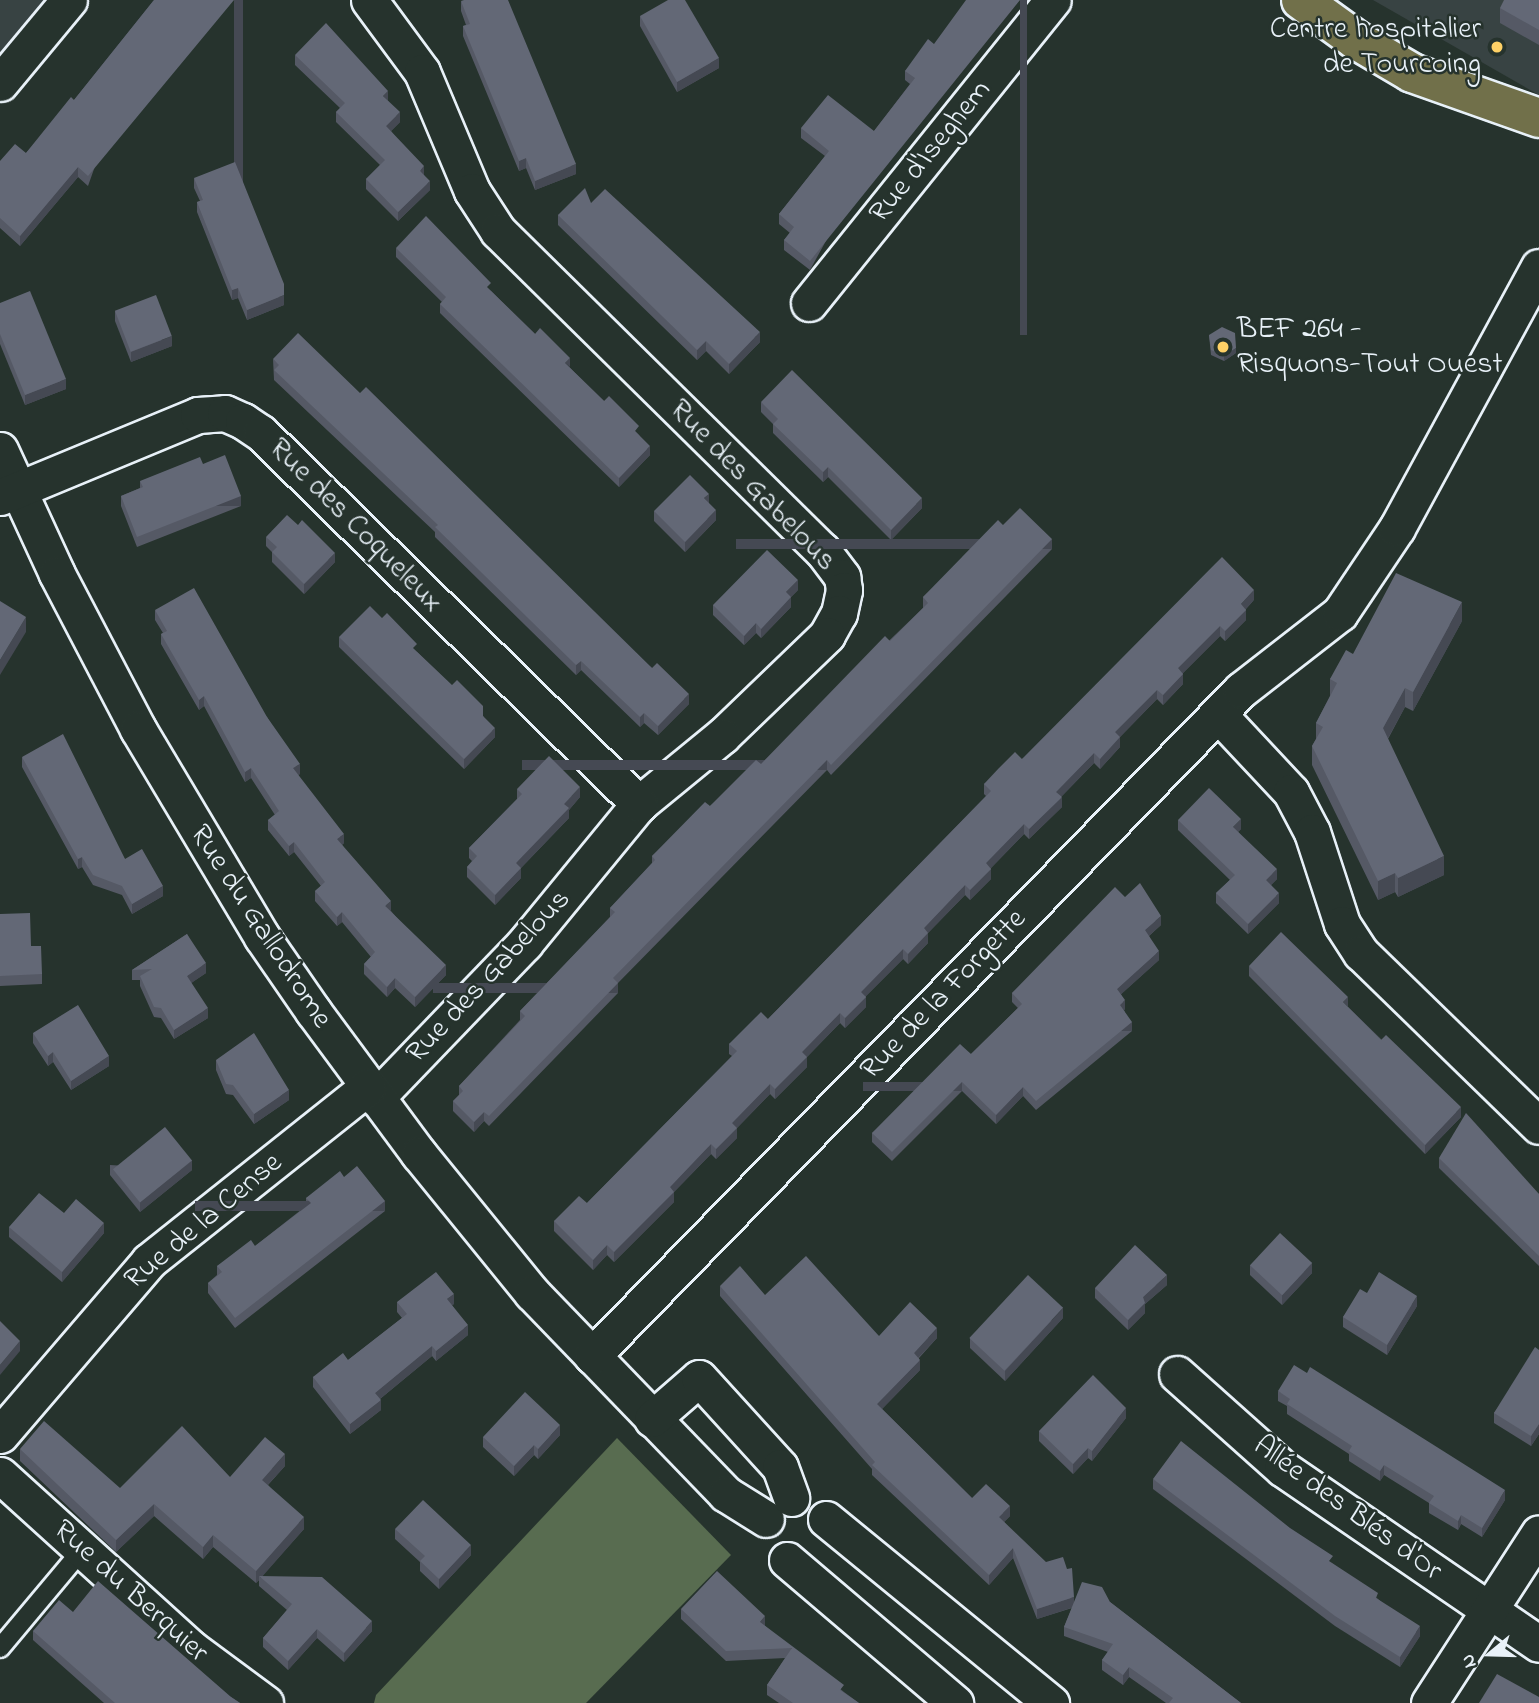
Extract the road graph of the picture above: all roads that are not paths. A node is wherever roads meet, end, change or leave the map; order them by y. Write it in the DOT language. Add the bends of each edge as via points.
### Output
graph roads {
  1 [pos="69,0"];
  2 [pos="369,0"];
  3 [pos="1053,0"];
  4 [pos="1301,0"];
  5 [pos="0,83"];
  6 [pos="1539,118"];
  7 [pos="1539,267"];
  8 [pos="808,303"];
  9 [pos="0,450"];
  10 [pos="8,492"];
  11 [pos="1218,714"];
  12 [pos="639,804"];
  13 [pos="372,1093"];
  14 [pos="1538,1124"];
  15 [pos="593,1356"];
  16 [pos="1177,1374"];
  17 [pos="652,1419"];
  18 [pos="0,1435"];
  19 [pos="0,1475"];
  20 [pos="779,1509"];
  21 [pos="826,1519"];
  22 [pos="1539,1533"];
  23 [pos="82,1550"];
  24 [pos="787,1560"];
  25 [pos="1489,1610"];
  26 [pos="1539,1644"];
  27 [pos="0,1648"];
  28 [pos="265,1703"];
  29 [pos="955,1703"];
  30 [pos="1051,1703"];
  31 [pos="1429,1703"];
  1 -- 5 [label="street"];
  2 -- 12 [label="street, Rue des Gabelous" via="422,72 472,191 512,249 822,550 842,577 844,601 827,635 722,736"];
  3 -- 8 [label="street, Rue d'Iseghem"];
  4 -- 6 [label="main road" via="1412,73"];
  7 -- 11 [label="street, Rue de la Forgette" via="1363,583 1324,629 1253,680"];
  9 -- 10 [label="street, Rue du Gallodrome"];
  10 -- 12 [label="street, Rue des Coqueleux" via="198,415 225,413 243,421 261,433"];
  10 -- 13 [label="street, Rue du Gallodrome" via="177,798 262,937"];
  11 -- 14 [label="street" via="1291,792 1312,832 1342,924 1361,953"];
  11 -- 15 [label="street, Rue de la Forgette"];
  12 -- 13 [label="street, Rue des Gabelous" via="525,943"];
  13 -- 15 [label="street, Rue du Gallodrome" via="491,1245"];
  13 -- 18 [label="street, Rue de la Cense" via="149,1261"];
  15 -- 17 [label="street"];
  16 -- 25 [label="street, Allée des Blés d'Or" via="1282,1468"];
  17 -- 20 [label="street" via="735,1502"];
  17 -- 20 [label="street" via="699,1378 780,1467"];
  19 -- 23 [label="street, Rue du Berquier"];
  20 -- 21 [label="street" via="812,1503"];
  20 -- 24 [label="street" via="767,1542"];
  21 -- 24 [label="street" via="827,1536 819,1552 804,1560"];
  21 -- 30 [label="street"];
  22 -- 25 [label="street"];
  23 -- 27 [label="lane"];
  23 -- 28 [label="street, Rue du Berquier" via="192,1649"];
  24 -- 29 [label="street"];
  25 -- 26 [label="street, Allée des Blés d'Or"];
  25 -- 31 [label="street"];
}
